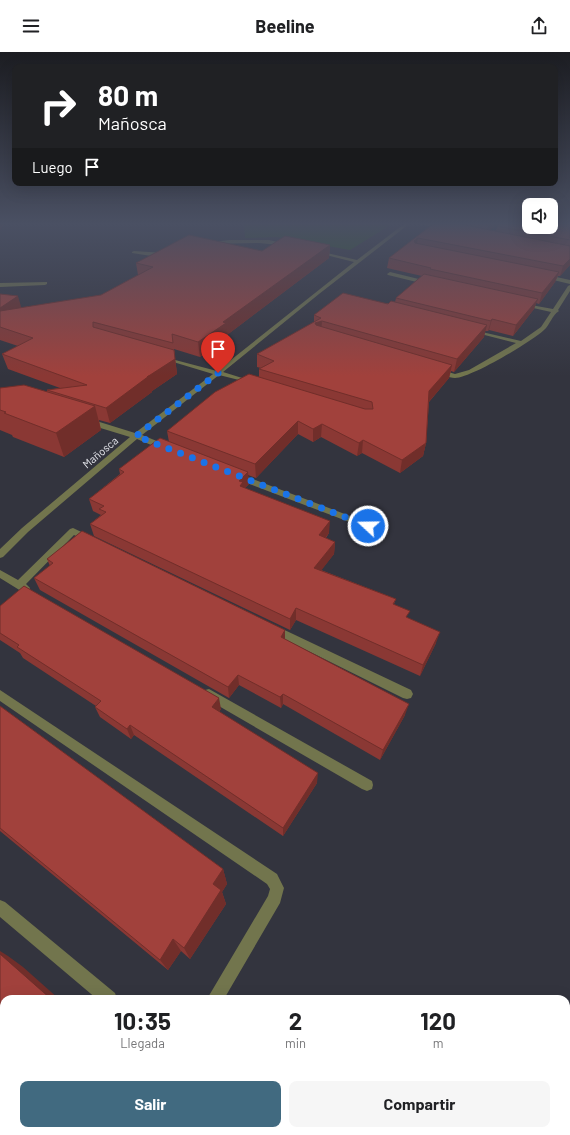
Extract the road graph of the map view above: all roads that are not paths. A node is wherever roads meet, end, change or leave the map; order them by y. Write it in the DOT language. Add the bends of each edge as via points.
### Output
graph roads {
  1 [pos="342,275"];
  2 [pos="392,275"];
  3 [pos="539,276"];
  4 [pos="570,282"];
  5 [pos="44,283"];
  6 [pos="435,284"];
  7 [pos="0,285"];
  8 [pos="570,287"];
  9 [pos="518,303"];
  10 [pos="556,311"];
  11 [pos="461,328"];
  12 [pos="522,343"];
  13 [pos="157,355"];
  14 [pos="432,369"];
  15 [pos="218,373"];
  16 [pos="263,386"];
  17 [pos="77,418"];
  18 [pos="136,436"];
  19 [pos="172,450"];
  20 [pos="230,473"];
  21 [pos="368,526"];
  22 [pos="101,545"];
  23 [pos="0,555"];
  24 [pos="0,574"];
  25 [pos="19,585"];
  26 [pos="33,593"];
  27 [pos="264,625"];
  28 [pos="196,687"];
  29 [pos="406,694"];
  30 [pos="0,695"];
  31 [pos="367,785"];
  32 [pos="0,907"];
  33 [pos="104,995"];
  34 [pos="218,995"];
  1 -- 15 [label="street, Mañosca"];
  2 -- 6 [label="street"];
  3 -- 4 [label="street"];
  5 -- 7 [label="street"];
  8 -- 10 [label="street"];
  9 -- 10 [label="street"];
  10 -- 12 [label="street" via="543,328"];
  11 -- 12 [label="street"];
  12 -- 14 [label="street" via="471,371 455,376"];
  13 -- 15 [label="street"];
  15 -- 16 [label="street"];
  15 -- 18 [label="street, Mañosca"];
  17 -- 18 [label="street"];
  18 -- 19 [label="street"];
  18 -- 23 [label="street, Mañosca" via="24,530"];
  20 -- 21 [label="street"];
  22 -- 25 [label="street" via="73,531"];
  24 -- 25 [label="street"];
  25 -- 26 [label="street"];
  27 -- 29 [label="street"];
  28 -- 31 [label="street"];
  30 -- 34 [label="street" via="272,879 277,888 275,898"];
  32 -- 33 [label="street"];
}
